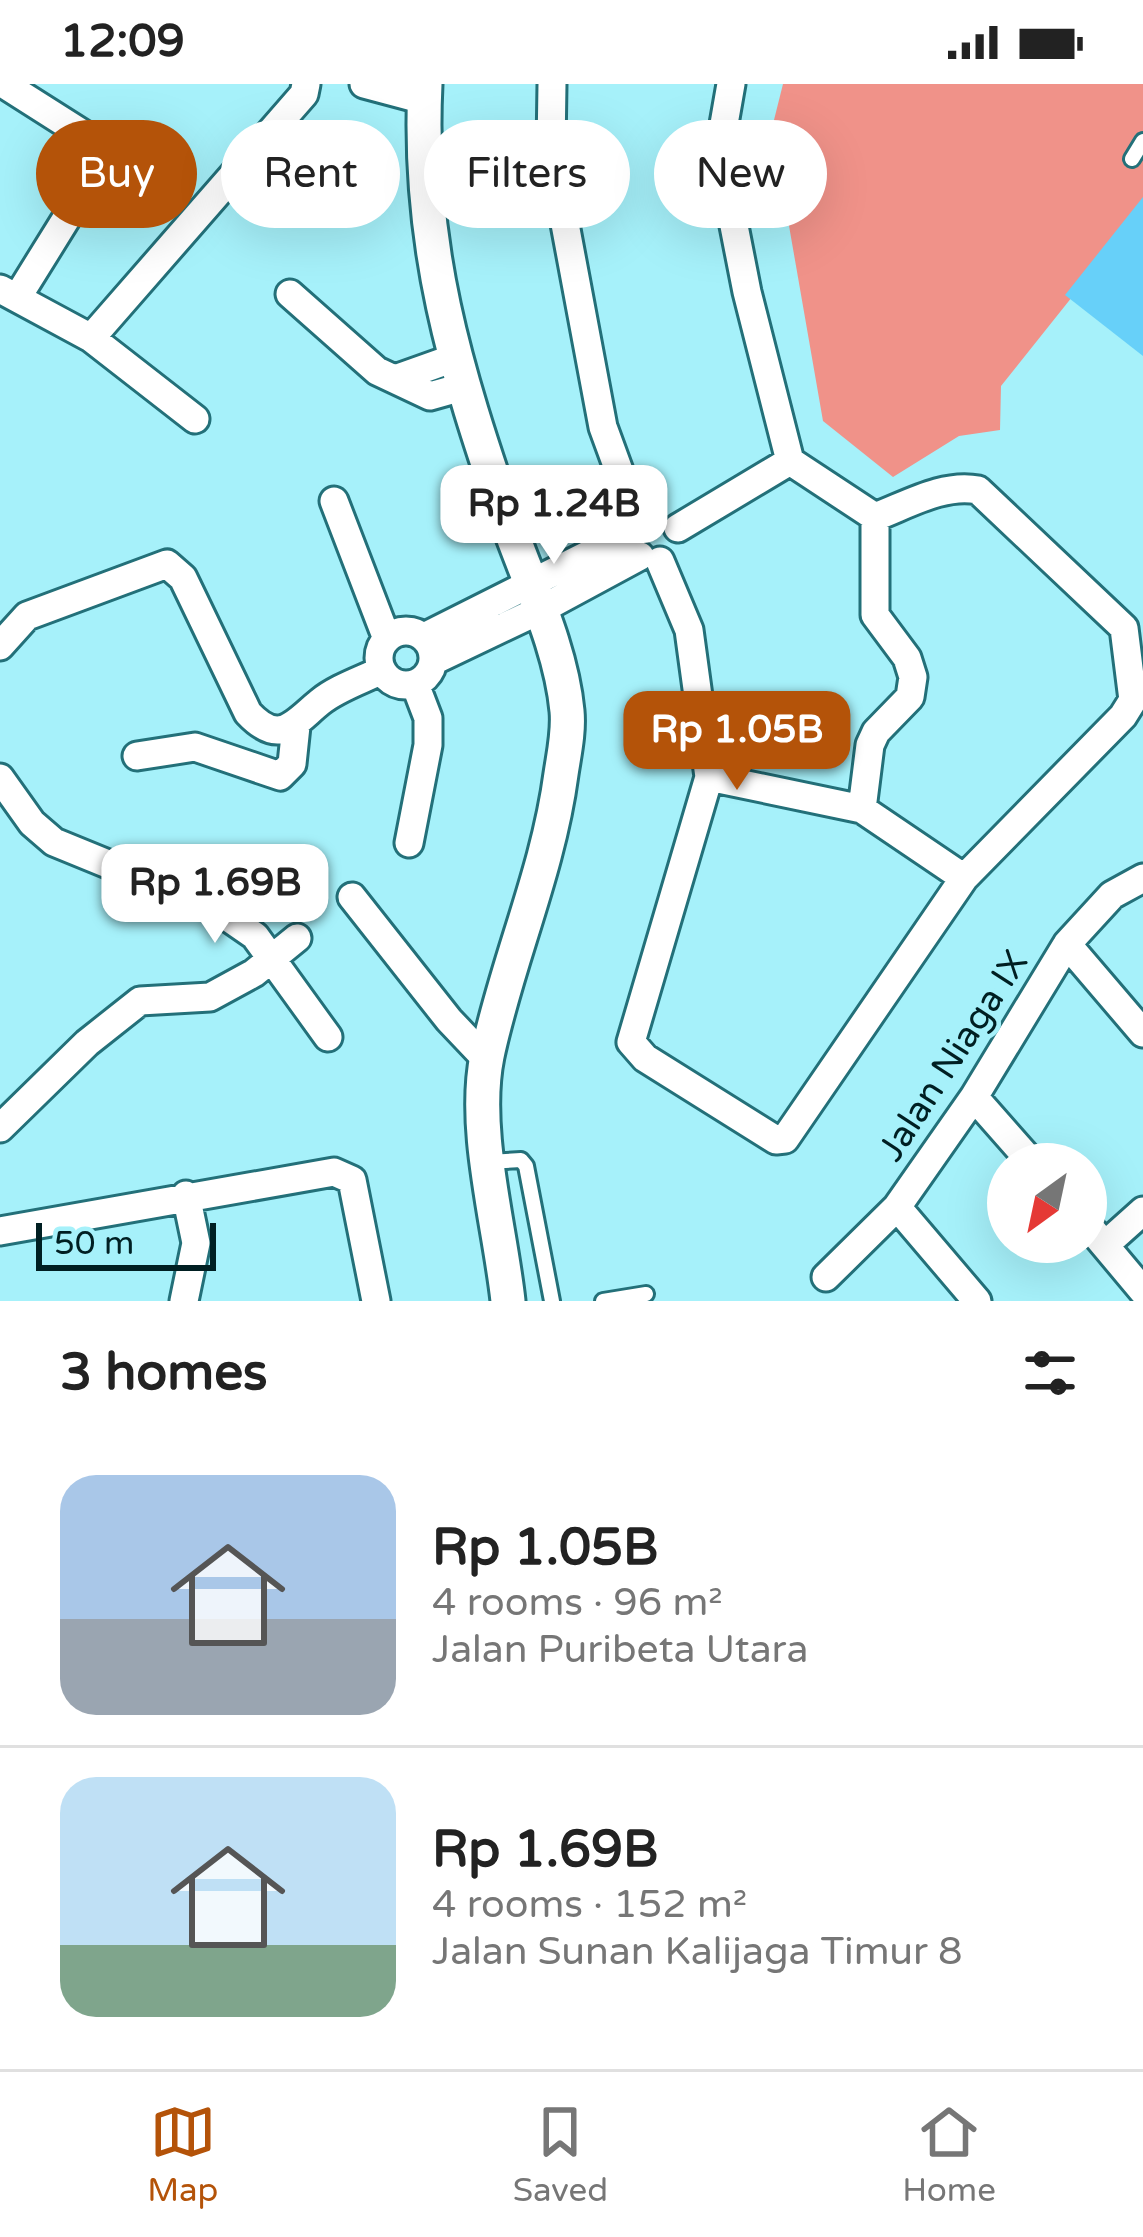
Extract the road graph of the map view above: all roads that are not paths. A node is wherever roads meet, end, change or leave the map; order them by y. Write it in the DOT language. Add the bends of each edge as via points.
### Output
graph roads {
  1 [pos="4,84"];
  2 [pos="307,84"];
  3 [pos="364,84"];
  4 [pos="552,84"];
  5 [pos="731,84"];
  6 [pos="424,92"];
  7 [pos="61,120"];
  8 [pos="1143,141"];
  9 [pos="1132,159"];
  10 [pos="59,228"];
  11 [pos="9,293"];
  12 [pos="290,294"];
  13 [pos="91,338"];
  14 [pos="458,372"];
  15 [pos="195,419"];
  16 [pos="790,461"];
  17 [pos="334,501"];
  18 [pos="874,517"];
  19 [pos="678,528"];
  20 [pos="642,542"];
  21 [pos="535,598"];
  22 [pos="387,639"];
  23 [pos="0,646"];
  24 [pos="429,649"];
  25 [pos="382,670"];
  26 [pos="415,684"];
  27 [pos="296,726"];
  28 [pos="137,755"];
  29 [pos="709,777"];
  30 [pos="0,778"];
  31 [pos="862,809"];
  32 [pos="409,843"];
  33 [pos="964,878"];
  34 [pos="1143,878"];
  35 [pos="352,897"];
  36 [pos="296,938"];
  37 [pos="1067,944"];
  38 [pos="272,960"];
  39 [pos="1143,1033"];
  40 [pos="328,1037"];
  41 [pos="486,1059"];
  42 [pos="974,1097"];
  43 [pos="0,1128"];
  44 [pos="1015,1143"];
  45 [pos="489,1162"];
  46 [pos="185,1196"];
  47 [pos="897,1207"];
  48 [pos="1143,1210"];
  49 [pos="0,1232"];
  50 [pos="1107,1243"];
  51 [pos="1107,1247"];
  52 [pos="826,1277"];
  53 [pos="1143,1291"];
  54 [pos="646,1294"];
  55 [pos="184,1301"];
  56 [pos="376,1301"];
  57 [pos="508,1301"];
  58 [pos="552,1301"];
  59 [pos="603,1301"];
  60 [pos="977,1301"];
  1 -- 7 [label="street"];
  2 -- 13 [label="street"];
  3 -- 6 [label="street"];
  4 -- 20 [label="street" via="551,149 603,427"];
  5 -- 16 [label="street" via="720,147 725,180"];
  6 -- 14 [label="street" via="426,220"];
  8 -- 9 [label="lane"];
  10 -- 11 [label="street"];
  11 -- 13 [label="street"];
  12 -- 14 [label="street" via="376,371 395,379"];
  13 -- 15 [label="street"];
  14 -- 21 [label="street"];
  16 -- 18 [label="street"];
  16 -- 19 [label="street"];
  17 -- 22 [label="street"];
  18 -- 31 [label="street" via="875,615 914,676 910,697 870,746"];
  18 -- 33 [label="street" via="948,489 979,490 1124,628 1130,709"];
  19 -- 20 [label="street" via="674,552"];
  19 -- 20 [label="street" via="659,512"];
  20 -- 21 [label="street"];
  20 -- 29 [label="street" via="689,631"];
  21 -- 24 [label="street"];
  21 -- 41 [label="street" via="568,728 556,815"];
  22 -- 24 [label="street" via="412,631"];
  22 -- 25 [label="street"];
  23 -- 27 [label="street" via="27,616 167,564 183,578 248,713 260,726"];
  24 -- 26 [label="street" via="431,671"];
  25 -- 26 [label="street" via="396,683"];
  25 -- 27 [label="street" via="322,700"];
  26 -- 32 [label="street" via="428,745"];
  27 -- 28 [label="street" via="292,764 280,776 195,747"];
  29 -- 31 [label="street"];
  29 -- 33 [label="street" via="631,1042 636,1053 776,1140 790,1135"];
  30 -- 38 [label="street" via="54,842 213,907 255,936"];
  31 -- 33 [label="street"];
  34 -- 37 [label="street, Jalan Niaga IX" via="1112,895"];
  35 -- 41 [label="street"];
  36 -- 38 [label="street"];
  37 -- 39 [label="street"];
  37 -- 42 [label="street, Jalan Niaga IX"];
  38 -- 40 [label="street"];
  38 -- 43 [label="street" via="211,997 140,1001"];
  41 -- 45 [label="street"];
  42 -- 44 [label="street"];
  42 -- 47 [label="street, Jalan Niaga IX"];
  45 -- 57 [label="street"];
  45 -- 58 [label="lane" via="526,1166"];
  46 -- 49 [label="street"];
  46 -- 55 [label="street" via="196,1243"];
  46 -- 56 [label="street" via="343,1174 352,1180"];
  47 -- 52 [label="street, Jalan Niaga IX"];
  47 -- 60 [label="street"];
  48 -- 50 [label="street"];
  51 -- 53 [label="street"];
  54 -- 59 [label="lane"];
}
